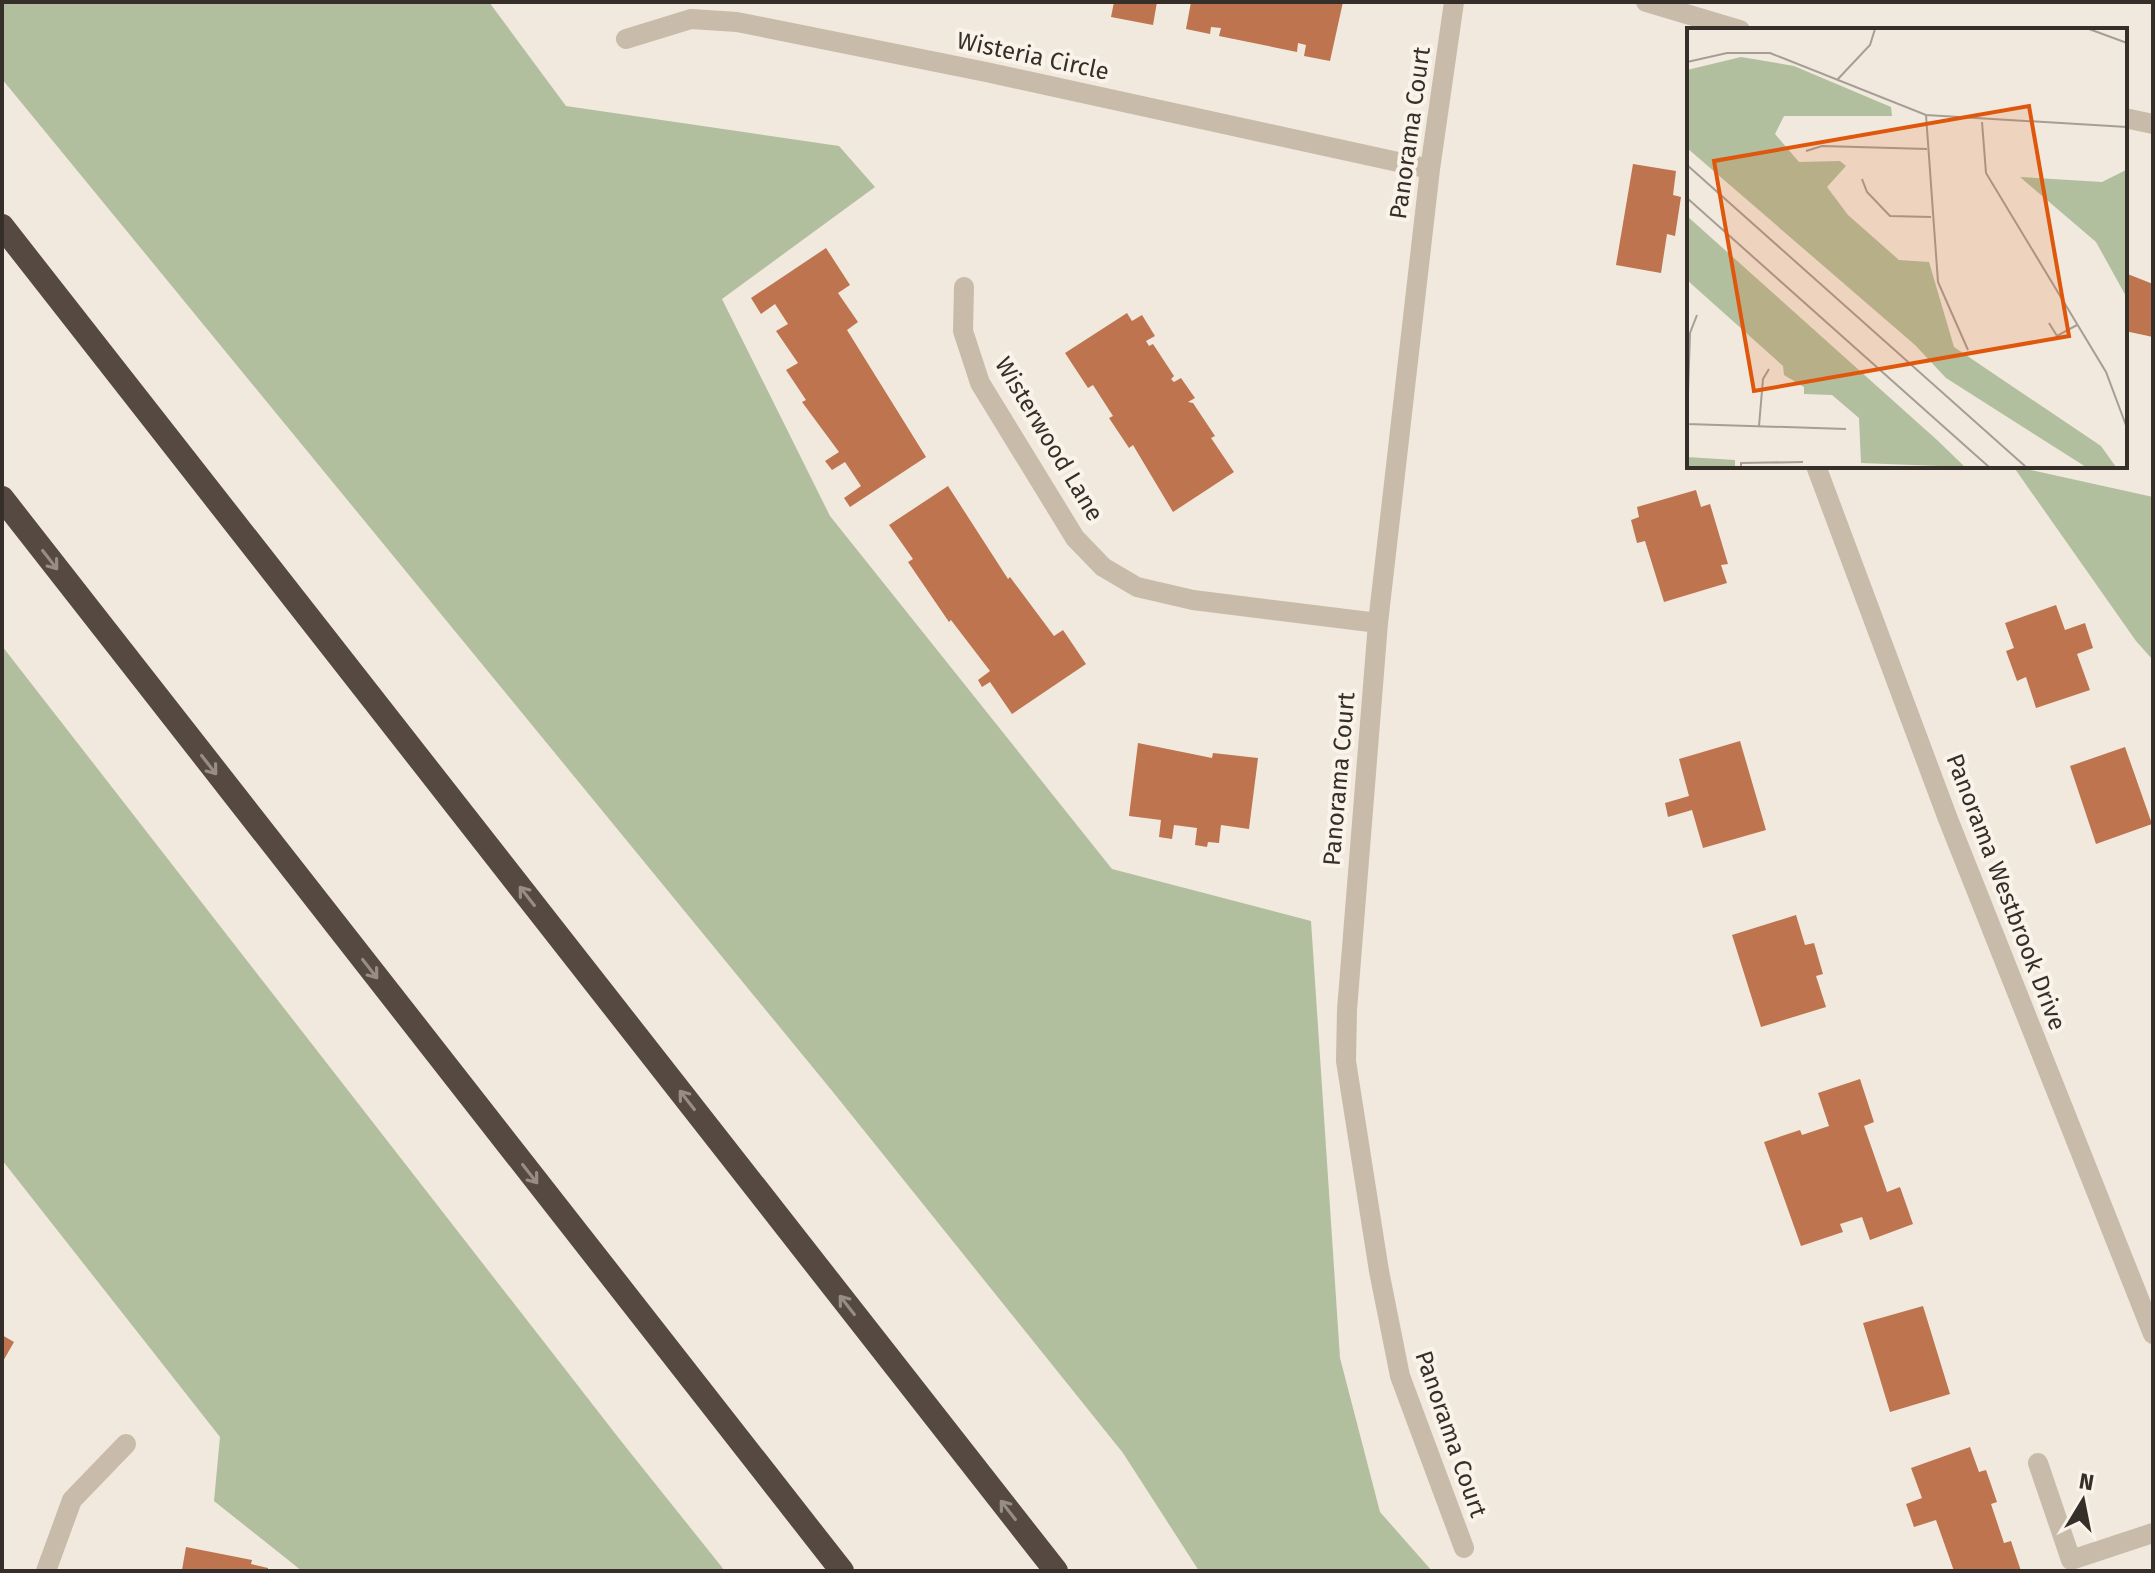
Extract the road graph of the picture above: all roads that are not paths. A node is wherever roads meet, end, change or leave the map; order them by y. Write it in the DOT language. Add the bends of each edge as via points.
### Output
graph roads {
  1 [pos="1454,2"];
  2 [pos="1646,2"];
  3 [pos="1733,28"];
  4 [pos="626,39"];
  5 [pos="2127,118"];
  6 [pos="2153,124"];
  7 [pos="1430,169"];
  8 [pos="2,226"];
  9 [pos="964,287"];
  10 [pos="1817,468"];
  11 [pos="2,498"];
  12 [pos="1378,623"];
  13 [pos="2153,1334"];
  14 [pos="126,1444"];
  15 [pos="2038,1463"];
  16 [pos="2153,1533"];
  17 [pos="1464,1548"];
  18 [pos="46,1571"];
  19 [pos="842,1571"];
  20 [pos="1056,1571"];
  1 -- 7 [label="street, Panorama Court"];
  2 -- 3 [label="street"];
  4 -- 7 [label="street, Wisteria Circle" via="691,19 737,22"];
  5 -- 6 [label="street"];
  7 -- 12 [label="street, Panorama Court"];
  20 -- 8 [label="highway, one-way"];
  9 -- 12 [label="street, Wisterwood Lane" via="963,331 980,383 1075,538 1103,567 1137,587 1193,600"];
  10 -- 13 [label="street, Panorama Westbrook Drive" via="1948,819"];
  11 -- 19 [label="highway, one-way"];
  12 -- 17 [label="street, Panorama Court" via="1346,1061 1400,1376"];
  14 -- 18 [label="street" via="72,1500"];
  15 -- 16 [label="street" via="2071,1560"];
}
